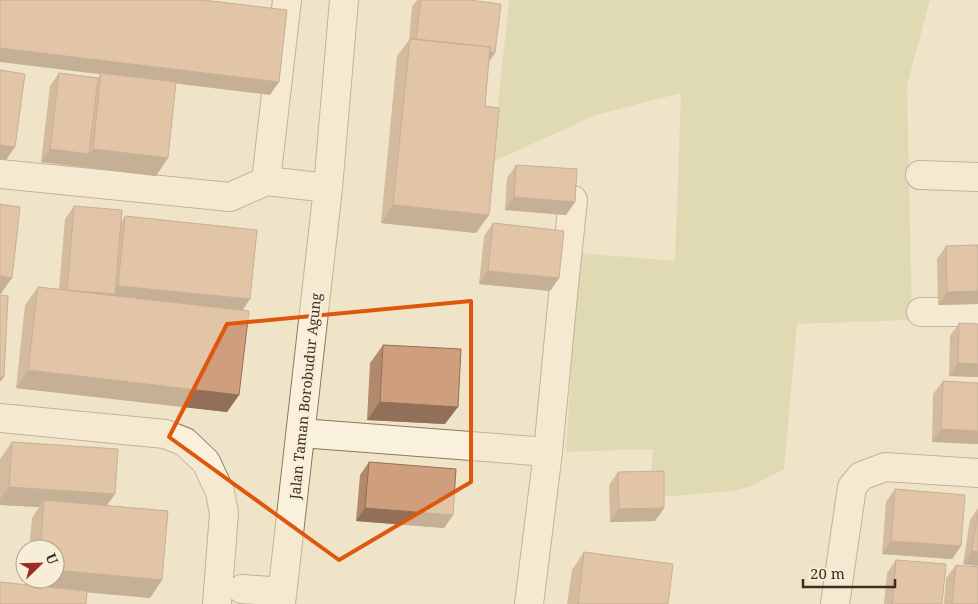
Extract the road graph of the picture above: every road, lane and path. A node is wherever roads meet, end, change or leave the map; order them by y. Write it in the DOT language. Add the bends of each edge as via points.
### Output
graph roads {
  1 [pos="287,0"];
  2 [pos="344,0"];
  3 [pos="0,174"];
  4 [pos="920,175"];
  5 [pos="978,177"];
  6 [pos="266,180"];
  7 [pos="328,188"];
  8 [pos="573,200"];
  9 [pos="921,312"];
  10 [pos="978,312"];
  11 [pos="0,418"];
  12 [pos="301,433"];
  13 [pos="548,452"];
  14 [pos="978,473"];
  15 [pos="242,589"];
  16 [pos="282,599"];
  17 [pos="217,604"];
  18 [pos="529,604"];
  19 [pos="835,604"];
  1 -- 6 [label="street"];
  2 -- 7 [label="street, Jalan Taman Borobudur Agung"];
  3 -- 6 [label="street" via="230,197"];
  4 -- 5 [label="street"];
  6 -- 7 [label="street"];
  7 -- 12 [label="street, Jalan Taman Borobudur Agung"];
  8 -- 13 [label="street"];
  9 -- 10 [label="street"];
  11 -- 17 [label="street" via="165,434 185,442 206,462 222,499 224,513"];
  12 -- 13 [label="street"];
  12 -- 16 [label="street, Jalan Taman Borobudur Agung"];
  13 -- 18 [label="street"];
  14 -- 19 [label="street" via="885,467 861,476 852,488"];
  15 -- 16 [label="street" via="270,591"];
}
